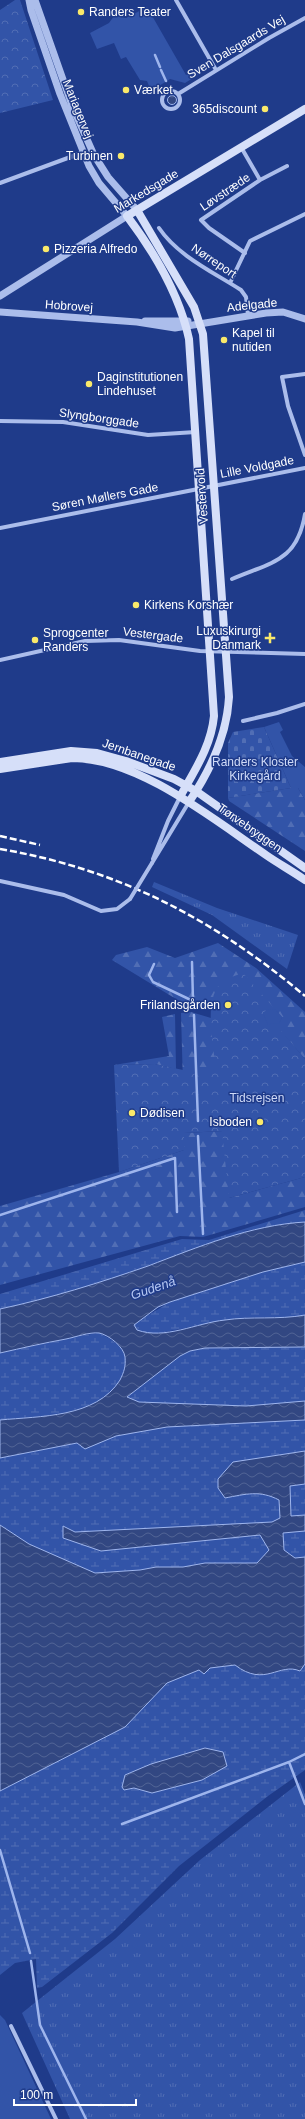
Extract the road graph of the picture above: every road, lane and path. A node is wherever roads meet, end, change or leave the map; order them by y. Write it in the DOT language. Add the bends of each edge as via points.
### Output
graph roads {
  1 [pos="29,0"];
  2 [pos="35,0"];
  3 [pos="176,0"];
  4 [pos="305,18"];
  5 [pos="216,70"];
  6 [pos="178,94"];
  7 [pos="305,109"];
  8 [pos="241,147"];
  9 [pos="84,152"];
  10 [pos="287,166"];
  11 [pos="260,180"];
  12 [pos="0,183"];
  13 [pos="137,210"];
  14 [pos="305,214"];
  15 [pos="127,216"];
  16 [pos="159,228"];
  17 [pos="245,252"];
  18 [pos="230,283"];
  19 [pos="0,296"];
  20 [pos="0,312"];
  21 [pos="248,315"];
  22 [pos="305,319"];
  23 [pos="200,322"];
  24 [pos="186,323"];
  25 [pos="305,374"];
  26 [pos="0,422"];
  27 [pos="196,432"];
  28 [pos="305,455"];
  29 [pos="305,468"];
  30 [pos="214,486"];
  31 [pos="200,488"];
  32 [pos="305,514"];
  33 [pos="0,528"];
  34 [pos="232,579"];
  35 [pos="210,651"];
  36 [pos="226,652"];
  37 [pos="305,654"];
  38 [pos="0,660"];
  39 [pos="305,704"];
  40 [pos="243,721"];
  41 [pos="0,762"];
  42 [pos="0,769"];
  43 [pos="186,786"];
  44 [pos="196,791"];
  45 [pos="180,797"];
  46 [pos="189,802"];
  47 [pos="152,863"];
  48 [pos="305,868"];
  49 [pos="305,880"];
  50 [pos="0,881"];
  51 [pos="11,2026"];
  52 [pos="56,2119"];
  1 -- 9 [label="street, Mariagervej" via="60,94"];
  2 -- 13 [label="street, Mariagervej" via="73,108 94,155 108,177"];
  3 -- 5 [label="street"];
  4 -- 5 [label="street, Sven Dalsgaards Vej"];
  5 -- 6 [label="street, Sven Dalsgaards Vej"];
  6 -- 6 [label="street" via="174,91 167,92 162,99 164,105 171,109 177,107 180,102"];
  7 -- 8 [label="main road, Markedsgade"];
  8 -- 11 [label="street, Løvstræde"];
  8 -- 13 [label="main road, Markedsgade"];
  9 -- 12 [label="street"];
  9 -- 15 [label="street, Mariagervej" via="99,183"];
  10 -- 11 [label="street, Løvstræde"];
  11 -- 17 [label="street, Løvstræde" via="201,220"];
  13 -- 15 [label="main road, Markedsgade"];
  13 -- 23 [label="main road, Vestervold"];
  14 -- 17 [label="street" via="250,241"];
  15 -- 19 [label="street, Markedsgade"];
  15 -- 24 [label="main road, Vestervold" via="163,269"];
  16 -- 18 [label="street, Nørreport" via="178,249"];
  17 -- 18 [label="street"];
  18 -- 21 [label="street, Nørreport" via="246,297"];
  20 -- 24 [label="street, Hobrovej"];
  21 -- 22 [label="street, Adelgade" via="283,312"];
  21 -- 23 [label="street, Adelgade"];
  23 -- 24 [label="street, Adelgade"];
  23 -- 30 [label="main road, Vestervold" via="204,342"];
  24 -- 27 [label="main road, Vestervold"];
  25 -- 28 [label="street" via="282,377 288,406"];
  26 -- 27 [label="street, Slyngborggade" via="63,422 148,435"];
  27 -- 31 [label="main road, Vestervold"];
  29 -- 30 [label="street, Lille Voldgade"];
  30 -- 31 [label="street, Søren Møllers Gade"];
  30 -- 36 [label="main road, Vestervold"];
  31 -- 33 [label="street, Søren Møllers Gade"];
  31 -- 35 [label="main road, Vestervold"];
  32 -- 34 [label="street" via="302,530 293,549 285,556"];
  35 -- 36 [label="street, Vestergade"];
  35 -- 38 [label="street, Vestergade" via="119,640 85,641"];
  35 -- 43 [label="main road, Vestervold" via="214,700 213,727 205,751"];
  36 -- 37 [label="street, Vestergade"];
  36 -- 44 [label="main road, Vestervold" via="228,716 222,736"];
  39 -- 40 [label="street"];
  41 -- 43 [label="main road, Jernbanegade" via="59,752 97,753 126,761"];
  42 -- 45 [label="main road, Jernbanegade" via="72,758 96,760 122,768"];
  43 -- 44 [label="main road, Jernbanegade"];
  43 -- 45 [label="main road, Vestervold"];
  44 -- 46 [label="main road, Vestervold"];
  44 -- 48 [label="main road, Tørvebryggen"];
  45 -- 46 [label="main road, Tørvebryggen"];
  45 -- 47 [label="street"];
  46 -- 47 [label="street"];
  46 -- 49 [label="main road, Tørvebryggen"];
  47 -- 50 [label="street, bridge" via="130,899 117,909 101,911 64,895"];
  51 -- 52 [label="street"];
}
